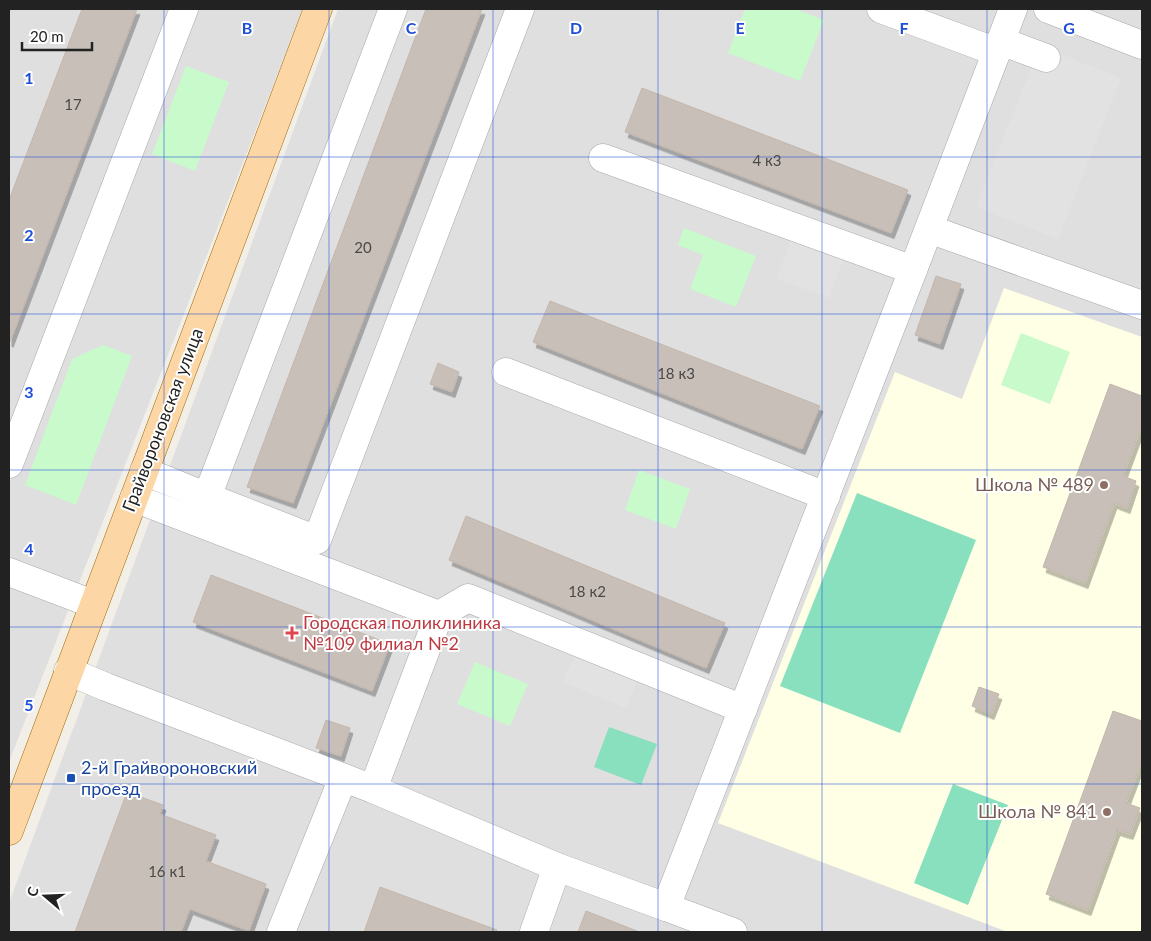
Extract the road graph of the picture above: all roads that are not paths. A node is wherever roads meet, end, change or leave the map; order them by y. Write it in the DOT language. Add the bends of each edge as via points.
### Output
graph roads {
  1 [pos="184,9"];
  2 [pos="318,9"];
  3 [pos="393,9"];
  4 [pos="520,9"];
  5 [pos="881,9"];
  6 [pos="1013,9"];
  7 [pos="1048,9"];
  8 [pos="1142,45"];
  9 [pos="999,47"];
  10 [pos="1046,58"];
  11 [pos="603,158"];
  12 [pos="929,229"];
  13 [pos="913,270"];
  14 [pos="1142,305"];
  15 [pos="506,372"];
  16 [pos="9,464"];
  17 [pos="144,471"];
  18 [pos="826,496"];
  19 [pos="207,497"];
  20 [pos="134,498"];
  21 [pos="9,572"];
  22 [pos="93,604"];
  23 [pos="439,615"];
  24 [pos="68,671"];
  25 [pos="743,709"];
  26 [pos="343,778"];
  27 [pos="373,789"];
  28 [pos="9,831"];
  29 [pos="557,867"];
  30 [pos="666,907"];
  31 [pos="281,932"];
  32 [pos="534,932"];
  33 [pos="733,932"];
  1 -- 16 [label="lane"];
  2 -- 17 [label="main road, Грайвороновская улица"];
  3 -- 19 [label="lane"];
  4 -- 19 [label="lane" via="317,540"];
  5 -- 9 [label="lane"];
  6 -- 9 [label="lane"];
  7 -- 8 [label="lane"];
  9 -- 10 [label="lane"];
  9 -- 12 [label="lane"];
  11 -- 13 [label="lane"];
  12 -- 13 [label="lane"];
  12 -- 14 [label="lane"];
  13 -- 18 [label="lane"];
  15 -- 18 [label="lane"];
  17 -- 19 [label="lane"];
  17 -- 20 [label="main road, Грайвороновская улица"];
  18 -- 25 [label="lane"];
  20 -- 22 [label="main road, Грайвороновская улица"];
  20 -- 23 [label="lane"];
  21 -- 22 [label="lane"];
  22 -- 24 [label="main road, Грайвороновская улица"];
  23 -- 25 [label="lane" via="468,598"];
  23 -- 27 [label="lane"];
  24 -- 26 [label="lane"];
  24 -- 28 [label="main road, Грайвороновская улица"];
  25 -- 30 [label="lane"];
  26 -- 27 [label="lane"];
  26 -- 31 [label="lane"];
  27 -- 29 [label="lane"];
  29 -- 30 [label="lane"];
  29 -- 32 [label="lane"];
  30 -- 33 [label="lane"];
}
